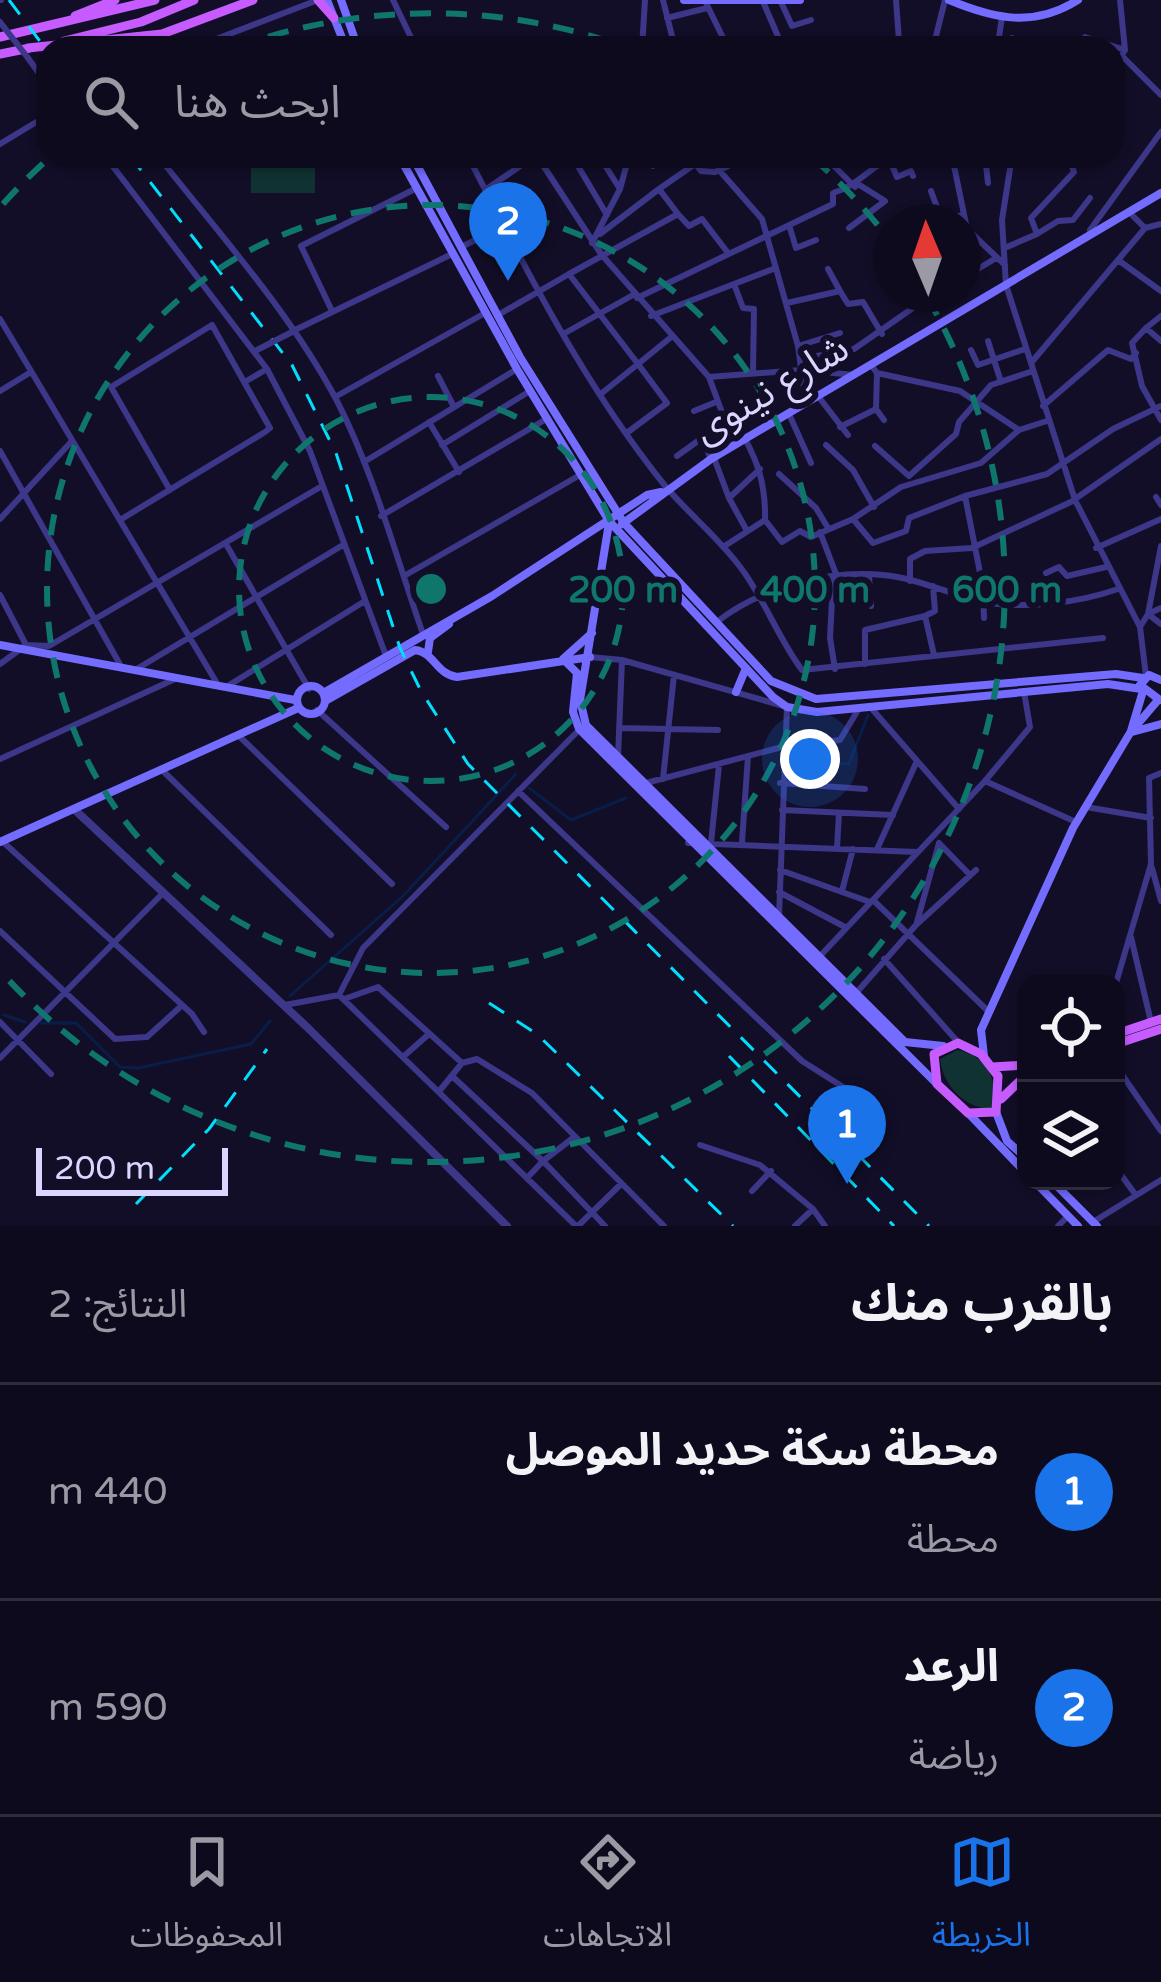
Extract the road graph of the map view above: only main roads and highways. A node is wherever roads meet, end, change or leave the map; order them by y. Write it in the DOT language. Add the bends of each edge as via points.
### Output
graph roads {
  1 [pos="115,0"];
  2 [pos="155,0"];
  3 [pos="194,0"];
  4 [pos="253,0"];
  5 [pos="318,0"];
  6 [pos="327,0"];
  7 [pos="341,0"];
  8 [pos="684,0"];
  9 [pos="947,0"];
  10 [pos="782,1"];
  11 [pos="1074,1"];
  12 [pos="706,4"];
  13 [pos="334,18"];
  14 [pos="39,28"];
  15 [pos="90,36"];
  16 [pos="148,36"];
  17 [pos="341,36"];
  18 [pos="354,36"];
  19 [pos="0,37"];
  20 [pos="36,51"];
  21 [pos="36,52"];
  22 [pos="28,53"];
  23 [pos="0,54"];
  24 [pos="406,168"];
  25 [pos="418,168"];
  26 [pos="1161,193"];
  27 [pos="664,490"];
  28 [pos="642,511"];
  29 [pos="617,522"];
  30 [pos="637,537"];
  31 [pos="665,575"];
  32 [pos="464,611"];
  33 [pos="596,624"];
  34 [pos="0,645"];
  35 [pos="429,655"];
  36 [pos="590,657"];
  37 [pos="562,659"];
  38 [pos="746,666"];
  39 [pos="1161,680"];
  40 [pos="1143,683"];
  41 [pos="736,692"];
  42 [pos="326,696"];
  43 [pos="1160,700"];
  44 [pos="296,704"];
  45 [pos="577,712"];
  46 [pos="1161,724"];
  47 [pos="1130,733"];
  48 [pos="1,840"];
  49 [pos="1158,1024"];
  50 [pos="981,1030"];
  51 [pos="1125,1032"];
  52 [pos="1125,1040"];
  53 [pos="960,1044"];
  54 [pos="943,1046"];
  55 [pos="988,1062"];
  56 [pos="1017,1064"];
  57 [pos="1019,1082"];
  58 [pos="937,1084"];
  59 [pos="1001,1099"];
  60 [pos="997,1112"];
  61 [pos="968,1113"];
  62 [pos="1017,1149"];
  63 [pos="1017,1164"];
  64 [pos="1043,1190"];
  65 [pos="1061,1190"];
  66 [pos="1095,1224"];
  67 [pos="1078,1226"];
  1 -- 14 [label="main road"];
  2 -- 14 [label="main road"];
  3 -- 15 [label="main road"];
  4 -- 16 [label="main road"];
  5 -- 13 [label="main road"];
  6 -- 13 [label="main road"];
  7 -- 18 [label="main road"];
  8 -- 12 [label="main road"];
  9 -- 11 [label="main road" via="1002,17 1049,17"];
  10 -- 12 [label="main road"];
  13 -- 17 [label="main road"];
  14 -- 19 [label="main road"];
  20 -- 22 [label="main road"];
  21 -- 22 [label="main road"];
  22 -- 23 [label="main road"];
  24 -- 29 [label="main road" via="530,392"];
  25 -- 29 [label="main road"];
  26 -- 27 [label="main road, شارع نينوى"];
  27 -- 28 [label="main road, شارع نينوى"];
  27 -- 29 [label="main road, شارع نينوى"];
  28 -- 29 [label="main road, شارع نينوى"];
  28 -- 30 [label="main road"];
  29 -- 30 [label="main road"];
  29 -- 31 [label="main road"];
  29 -- 32 [label="main road, شارع نينوى"];
  29 -- 33 [label="main road"];
  30 -- 31 [label="main road"];
  31 -- 38 [label="main road"];
  31 -- 40 [label="main road" via="771,681 816,699 1116,674"];
  32 -- 35 [label="main road" via="433,634"];
  32 -- 42 [label="main road, شارع نينوى"];
  33 -- 36 [label="main road"];
  33 -- 37 [label="main road" via="583,646"];
  34 -- 44 [label="main road"];
  35 -- 37 [label="main road" via="457,677"];
  35 -- 42 [label="main road" via="411,651"];
  36 -- 37 [label="main road"];
  36 -- 45 [label="main road"];
  37 -- 45 [label="main road" via="577,673"];
  38 -- 40 [label="main road" via="787,707 857,710"];
  38 -- 41 [label="main road"];
  39 -- 40 [label="main road"];
  40 -- 43 [label="main road"];
  40 -- 47 [label="main road"];
  42 -- 44 [label="main road" via="309,689"];
  42 -- 44 [label="main road" via="317,710"];
  43 -- 47 [label="main road"];
  44 -- 48 [label="main road"];
  45 -- 54 [label="main road" via="905,1042"];
  45 -- 58 [label="main road" via="579,730 688,843"];
  46 -- 47 [label="main road"];
  47 -- 50 [label="main road" via="1076,822"];
  49 -- 51 [label="main road"];
  49 -- 52 [label="main road"];
  50 -- 53 [label="main road"];
  50 -- 55 [label="main road"];
  53 -- 54 [label="main road"];
  53 -- 55 [label="main road"];
  54 -- 58 [label="main road" via="932,1060"];
  55 -- 56 [label="main road"];
  55 -- 59 [label="main road"];
  57 -- 59 [label="main road"];
  58 -- 61 [label="main road"];
  59 -- 60 [label="main road"];
  60 -- 61 [label="main road"];
  60 -- 62 [label="main road"];
  61 -- 63 [label="main road"];
  64 -- 67 [label="main road"];
  65 -- 66 [label="main road"];
}
